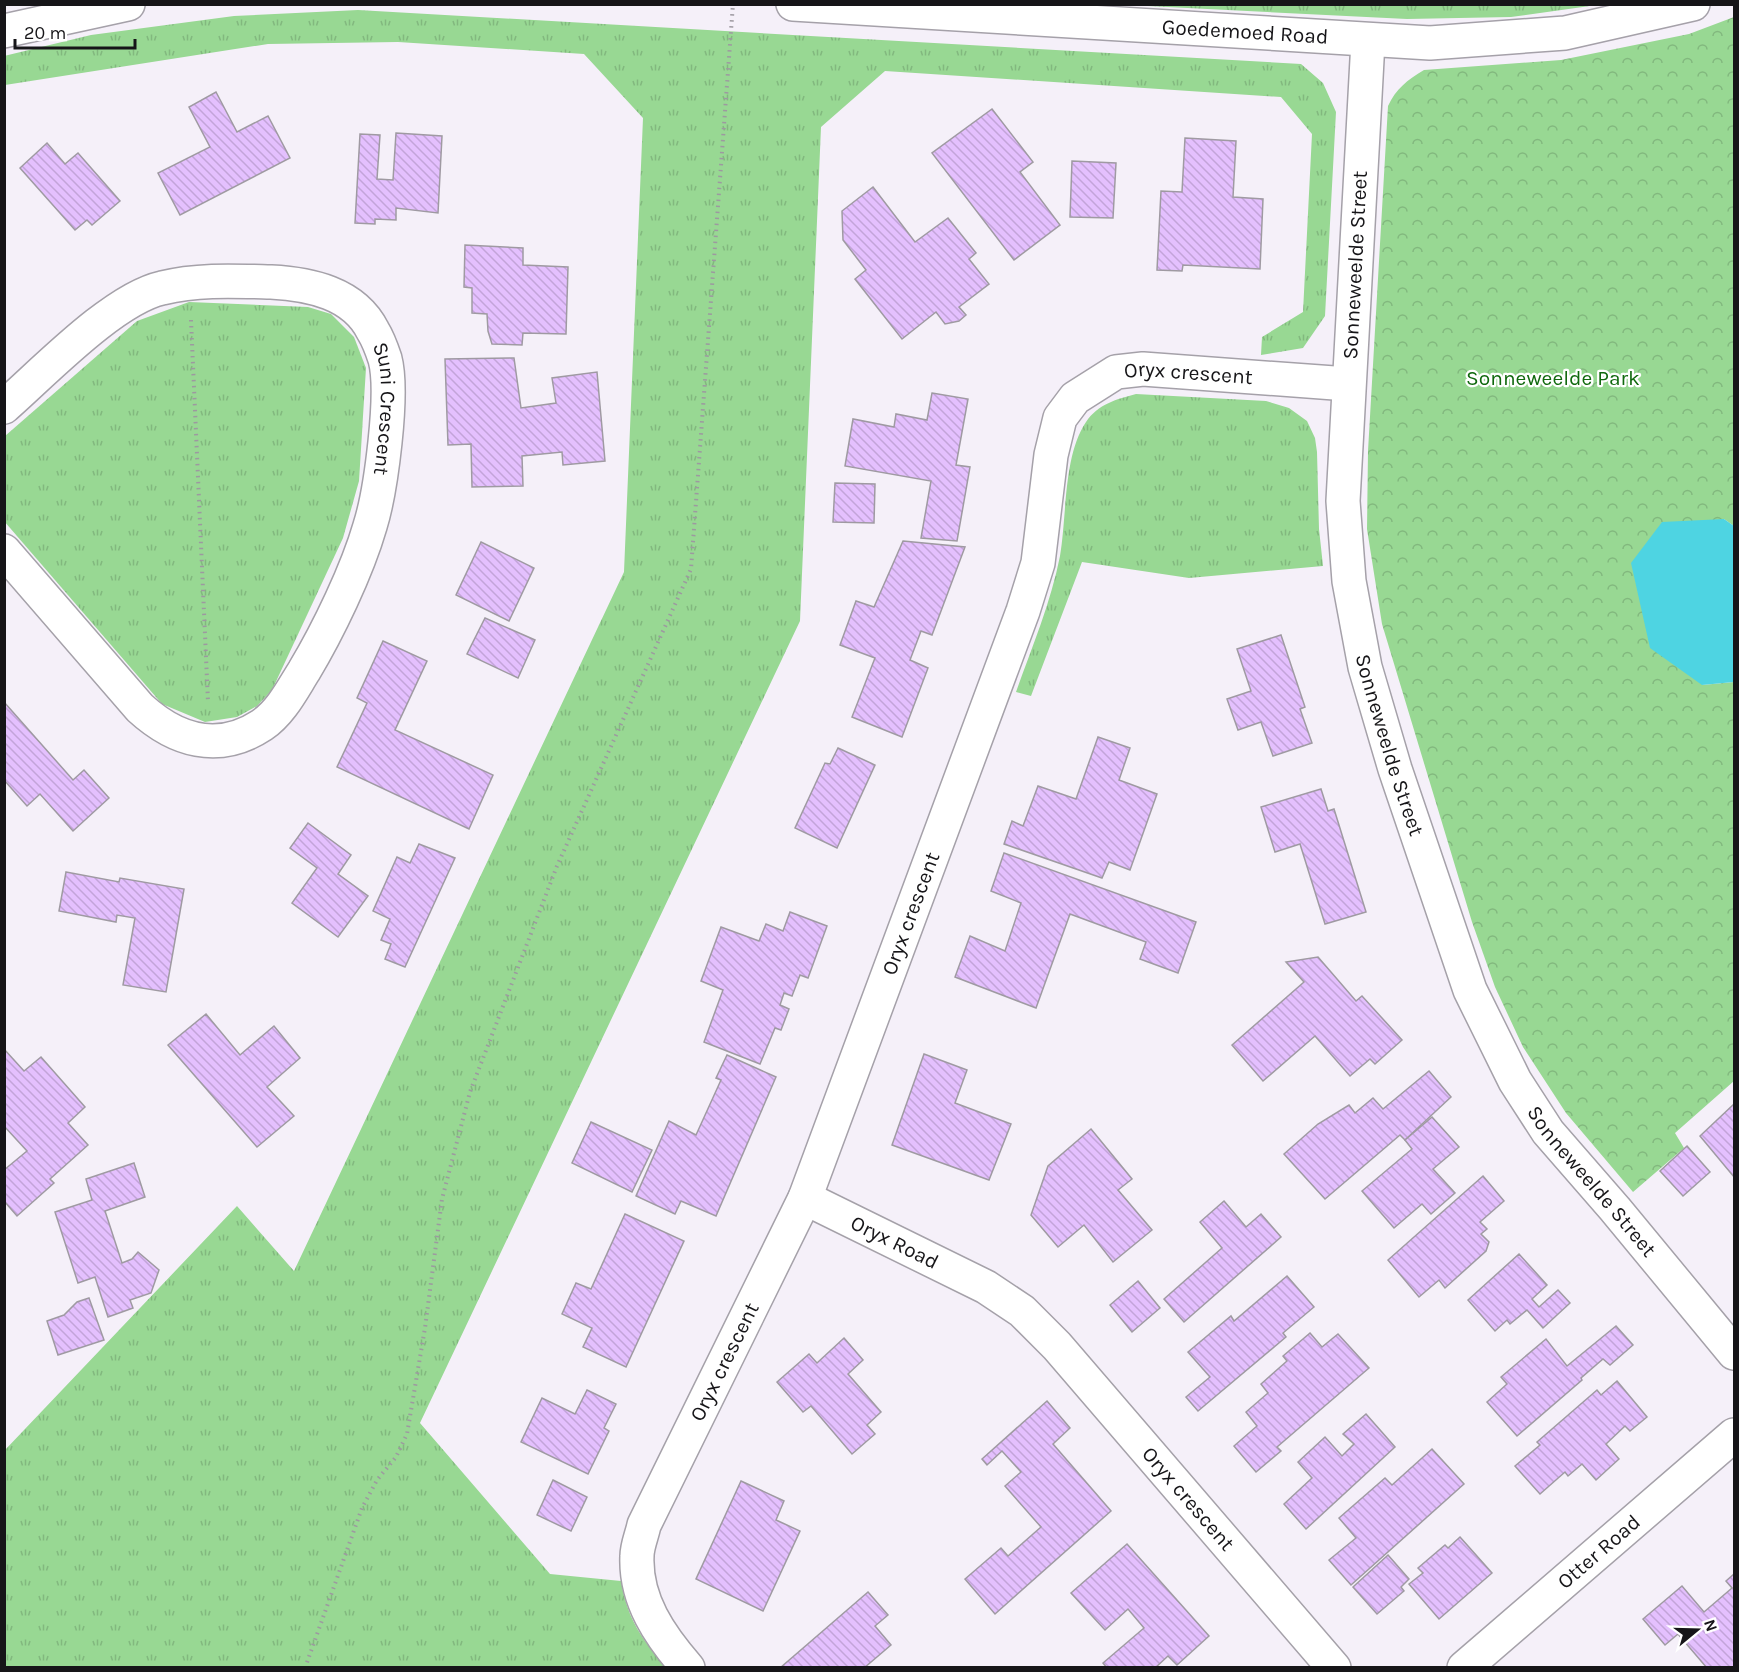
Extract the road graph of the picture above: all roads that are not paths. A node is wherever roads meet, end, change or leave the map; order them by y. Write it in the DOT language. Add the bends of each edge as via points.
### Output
graph roads {
  1 [pos="793,4"];
  2 [pos="1693,4"];
  3 [pos="111,6"];
  4 [pos="4,31"];
  5 [pos="1368,41"];
  6 [pos="1347,384"];
  7 [pos="4,407"];
  8 [pos="4,551"];
  9 [pos="805,1198"];
  10 [pos="986,1287"];
  11 [pos="1734,1353"];
  12 [pos="1734,1435"];
  13 [pos="688,1668"];
  14 [pos="1334,1668"];
  15 [pos="1464,1668"];
  1 -- 5 [label="street, Goedemoed Road"];
  2 -- 5 [label="street, Goedemoed Road" via="1565,33 1430,43"];
  3 -- 4 [label="street"];
  5 -- 6 [label="street, Sonneweelde Street"];
  6 -- 9 [label="street, Oryx crescent" via="1143,369 1116,372 1075,398 1060,418 1051,455 1038,563 1023,611"];
  6 -- 11 [label="street, Sonneweelde Street" via="1343,501 1349,581 1365,667 1395,769 1470,990 1515,1081 1548,1132"];
  7 -- 8 [label="street, Suni Crescent" via="138,297 189,283 290,283 327,291 349,302 372,329 385,360 382,469 370,526 316,650 274,715 261,726 210,740 173,734 148,716"];
  9 -- 10 [label="street, Oryx Road"];
  9 -- 13 [label="street, Oryx crescent" via="644,1525 637,1556 639,1588 649,1614"];
  10 -- 14 [label="street, Oryx crescent" via="1022,1311 1057,1346"];
  12 -- 15 [label="street, Otter Road"];
}
